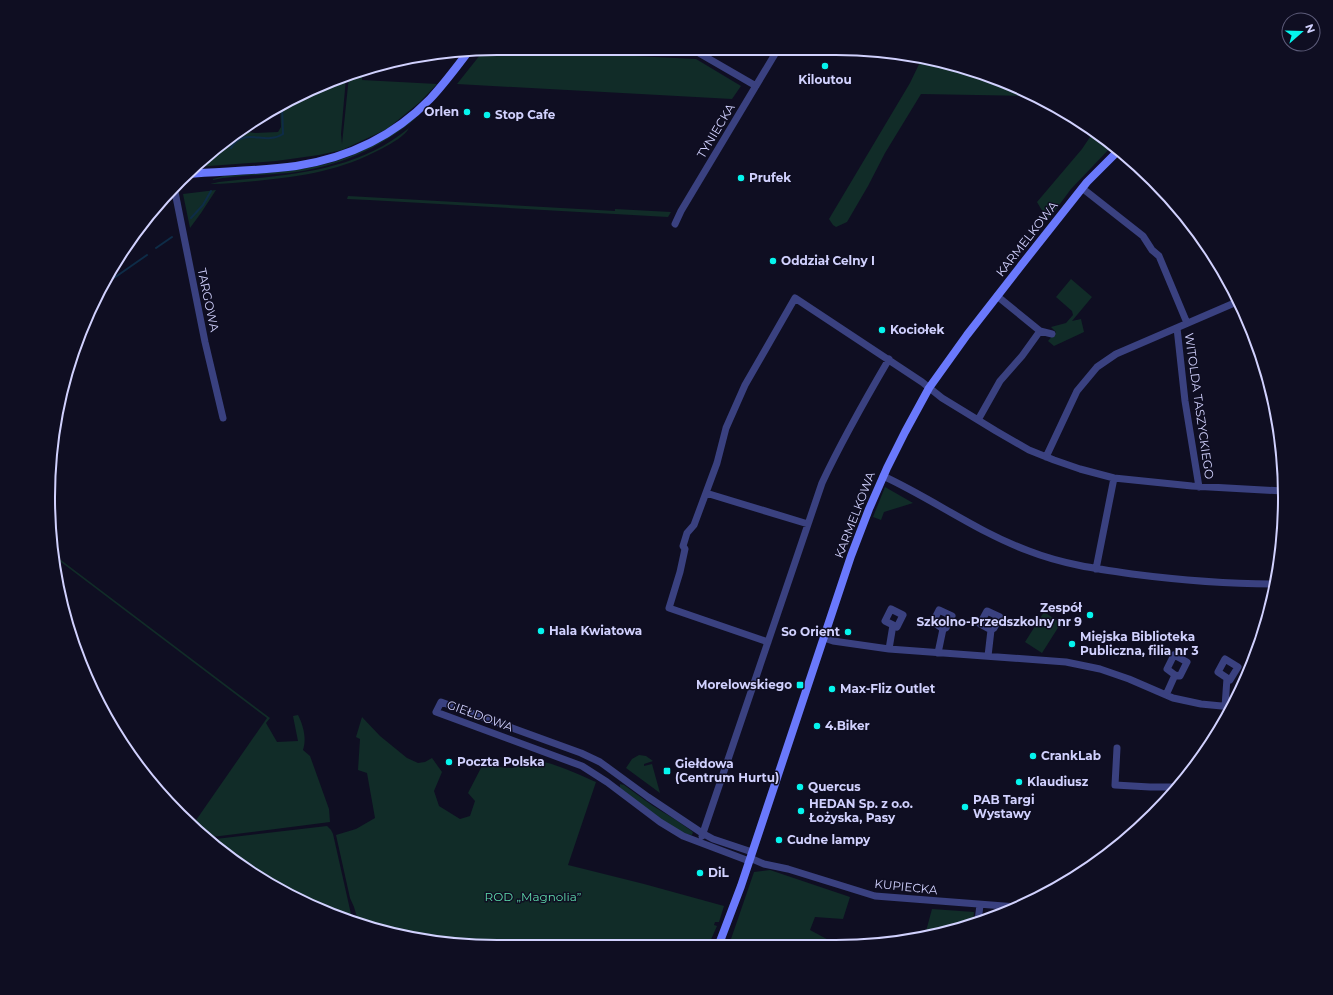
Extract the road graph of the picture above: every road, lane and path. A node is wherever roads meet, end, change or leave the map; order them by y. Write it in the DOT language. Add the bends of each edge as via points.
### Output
graph roads {
  1 [pos="704,55"];
  2 [pos="774,55"];
  3 [pos="465,56"];
  4 [pos="756,86"];
  5 [pos="1114,154"];
  6 [pos="197,173"];
  7 [pos="1082,188"];
  8 [pos="176,195"];
  9 [pos="675,224"];
  10 [pos="997,296"];
  11 [pos="1233,304"];
  12 [pos="1188,323"];
  13 [pos="1177,328"];
  14 [pos="1040,331"];
  15 [pos="1052,334"];
  16 [pos="888,360"];
  17 [pos="929,388"];
  18 [pos="223,418"];
  19 [pos="978,420"];
  20 [pos="1046,457"];
  21 [pos="883,476"];
  22 [pos="1114,478"];
  23 [pos="1199,486"];
  24 [pos="1278,491"];
  25 [pos="706,494"];
  26 [pos="808,524"];
  27 [pos="1096,569"];
  28 [pos="1269,584"];
  29 [pos="893,625"];
  30 [pos="943,629"];
  31 [pos="991,630"];
  32 [pos="824,638"];
  33 [pos="768,642"];
  34 [pos="889,649"];
  35 [pos="938,653"];
  36 [pos="988,656"];
  37 [pos="1175,675"];
  38 [pos="1227,678"];
  39 [pos="1166,695"];
  40 [pos="1228,701"];
  41 [pos="1225,707"];
  42 [pos="505,726"];
  43 [pos="528,734"];
  44 [pos="501,736"];
  45 [pos="524,744"];
  46 [pos="1116,748"];
  47 [pos="617,774"];
  48 [pos="609,784"];
  49 [pos="1170,786"];
  50 [pos="702,833"];
  51 [pos="700,843"];
  52 [pos="750,857"];
  53 [pos="980,905"];
  54 [pos="1004,906"];
  55 [pos="979,917"];
  56 [pos="720,940"];
  1 -- 4 [label="street"];
  2 -- 4 [label="street, TYNIECKA"];
  3 -- 6 [label="street" via="418,110 390,131 354,150 296,166"];
  4 -- 9 [label="street, TYNIECKA"];
  5 -- 7 [label="street, KARMELKOWA"];
  7 -- 10 [label="street, KARMELKOWA"];
  7 -- 12 [label="street" via="1143,236 1159,256"];
  8 -- 18 [label="street, TARGOWA"];
  10 -- 14 [label="street"];
  10 -- 17 [label="street, KARMELKOWA"];
  11 -- 12 [label="street"];
  12 -- 13 [label="street"];
  13 -- 20 [label="street" via="1116,354 1097,367 1077,391"];
  13 -- 23 [label="street, WITOLDA TASZYCKIEGO" via="1185,401"];
  14 -- 15 [label="street"];
  14 -- 19 [label="street" via="1000,381"];
  16 -- 17 [label="street"];
  16 -- 25 [label="street" via="795,298 745,385 726,428"];
  16 -- 26 [label="street" via="837,452 822,483"];
  17 -- 19 [label="street"];
  17 -- 21 [label="street, KARMELKOWA"];
  19 -- 20 [label="street"];
  20 -- 22 [label="street"];
  21 -- 27 [label="street" via="1001,540 1053,559"];
  21 -- 32 [label="street, KARMELKOWA" via="862,525"];
  22 -- 23 [label="street"];
  22 -- 27 [label="street"];
  23 -- 24 [label="street"];
  25 -- 26 [label="street"];
  25 -- 33 [label="street" via="694,524 687,533 680,572 669,608"];
  26 -- 33 [label="street"];
  27 -- 28 [label="street" via="1199,581"];
  29 -- 34 [label="street"];
  30 -- 35 [label="street"];
  31 -- 36 [label="street"];
  32 -- 34 [label="street"];
  32 -- 52 [label="street, KARMELKOWA"];
  33 -- 50 [label="street"];
  34 -- 35 [label="street"];
  35 -- 36 [label="street"];
  36 -- 39 [label="street" via="1062,662 1100,669"];
  37 -- 39 [label="street"];
  38 -- 40 [label="street"];
  39 -- 41 [label="street" via="1200,704"];
  42 -- 43 [label="street, GIEŁDOWA"];
  42 -- 44 [label="street"];
  42 -- 44 [label="street, GIEŁDOWA" via="441,702 436,712"];
  43 -- 45 [label="street"];
  43 -- 47 [label="street, GIEŁDOWA" via="582,753"];
  44 -- 45 [label="street, GIEŁDOWA"];
  45 -- 48 [label="street, GIEŁDOWA" via="582,766"];
  46 -- 49 [label="street" via="1115,785"];
  47 -- 48 [label="street"];
  47 -- 50 [label="street, GIEŁDOWA" via="648,798"];
  48 -- 51 [label="street, GIEŁDOWA" via="670,829"];
  50 -- 51 [label="street"];
  50 -- 52 [label="street, GIEŁDOWA"];
  51 -- 52 [label="street, GIEŁDOWA"];
  52 -- 53 [label="street, KUPIECKA" via="764,864 875,896"];
  52 -- 56 [label="street, KARMELKOWA"];
  53 -- 54 [label="street, KUPIECKA"];
  53 -- 55 [label="street"];
}
